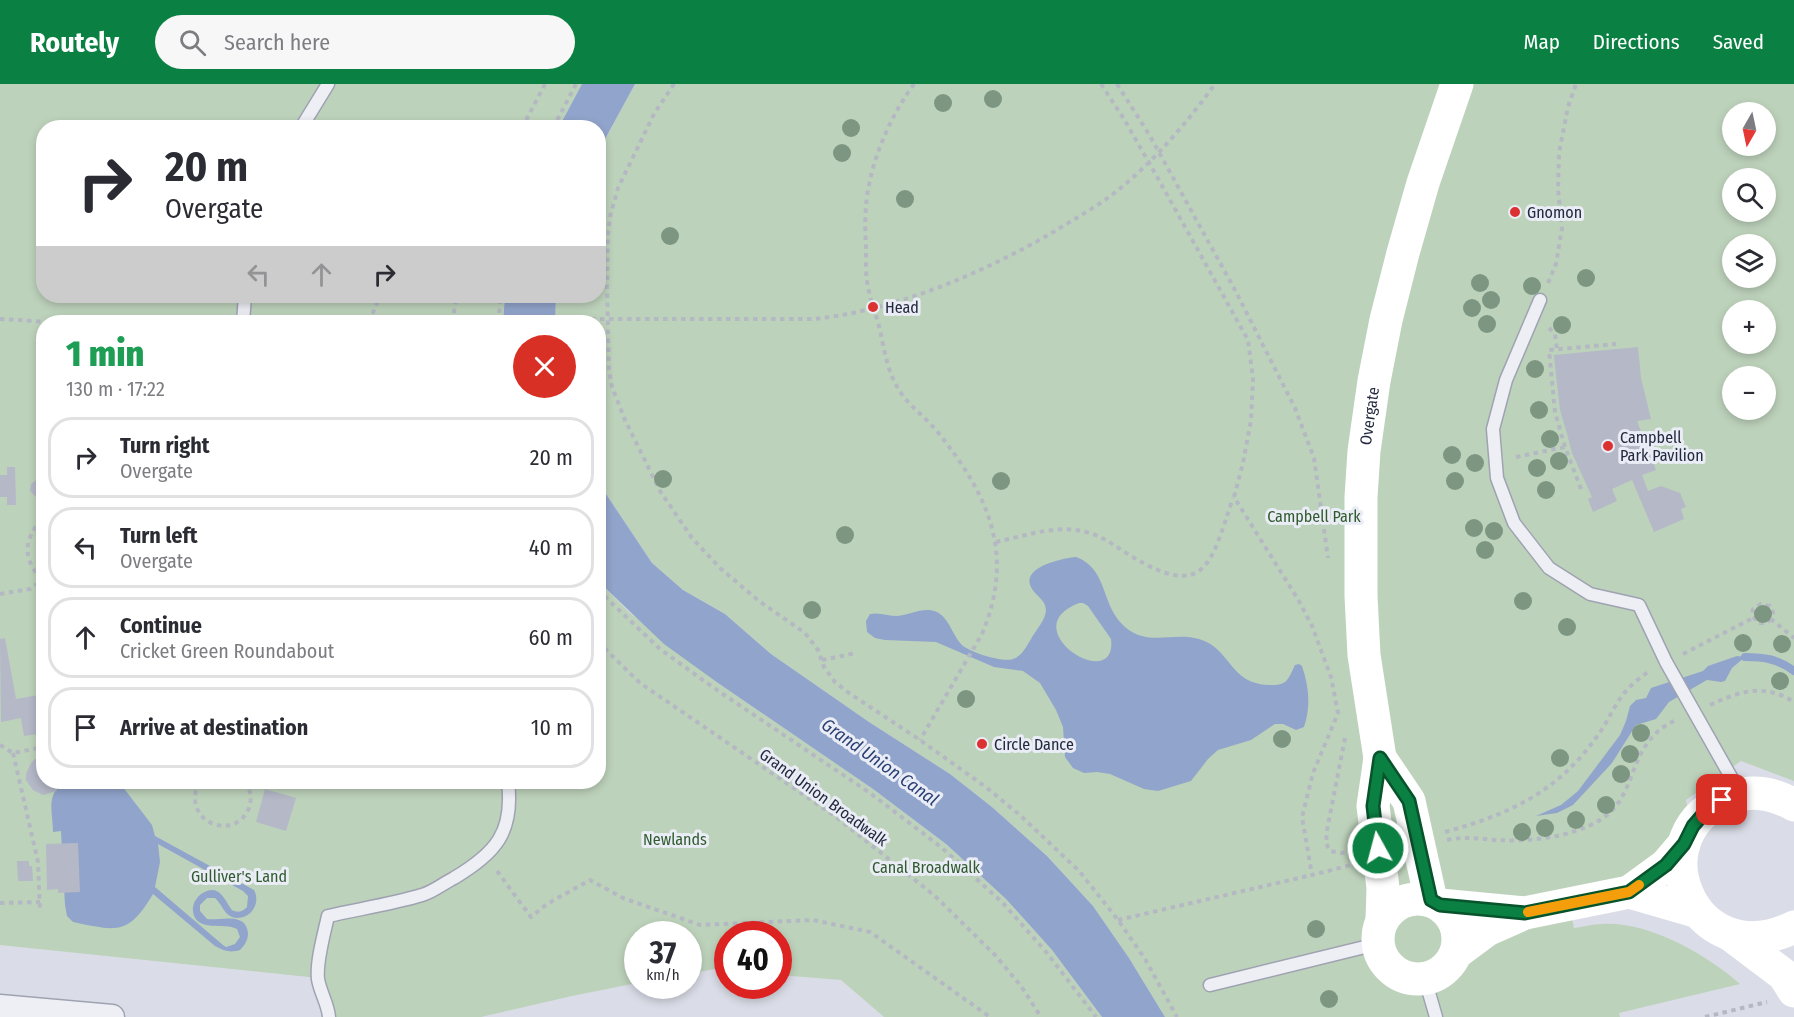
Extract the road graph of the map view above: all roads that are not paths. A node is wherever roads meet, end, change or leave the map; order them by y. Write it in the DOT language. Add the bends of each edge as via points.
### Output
graph roads {
  1 [pos="328,84"];
  2 [pos="1457,84"];
  3 [pos="305,120"];
  4 [pos="1540,300"];
  5 [pos="1380,758"];
  6 [pos="509,789"];
  7 [pos="1741,794"];
  8 [pos="1794,805"];
  9 [pos="1684,844"];
  10 [pos="1629,892"];
  11 [pos="1436,903"];
  12 [pos="1698,912"];
  13 [pos="1525,913"];
  14 [pos="1794,927"];
  15 [pos="1380,932"];
  16 [pos="1731,935"];
  17 [pos="1456,953"];
  18 [pos="1425,979"];
  19 [pos="1210,985"];
  20 [pos="1783,989"];
  21 [pos="0,1007"];
  22 [pos="112,1017"];
  23 [pos="329,1017"];
  24 [pos="1436,1017"];
  1 -- 3 [label="lane"];
  2 -- 5 [label="street, Overgate" via="1403,252 1378,361 1364,451 1360,508 1364,655"];
  4 -- 7 [label="lane" via="1506,380 1493,429 1497,478 1514,523 1549,568 1590,594 1640,605 1672,672"];
  5 -- 11 [label="street, Overgate" via="1409,801"];
  5 -- 15 [label="street, Overgate" via="1373,806 1383,888"];
  6 -- 23 [label="lane" via="508,821 496,846 468,870 425,895 328,916 318,978"];
  7 -- 8 [label="street" via="1776,796"];
  7 -- 9 [label="street" via="1706,811"];
  9 -- 10 [label="street" via="1666,865"];
  9 -- 12 [label="street" via="1682,880"];
  10 -- 12 [label="street"];
  10 -- 13 [label="street"];
  11 -- 13 [label="street"];
  11 -- 15 [label="street" via="1420,898 1398,904 1389,910"];
  11 -- 17 [label="street" via="1450,914 1456,926"];
  12 -- 16 [label="street"];
  13 -- 17 [label="street" via="1487,930"];
  14 -- 16 [label="street" via="1774,936"];
  15 -- 18 [label="street" via="1381,957 1389,967 1412,979"];
  15 -- 19 [label="lane"];
  16 -- 20 [label="street"];
  17 -- 18 [label="street" via="1444,970"];
  18 -- 24 [label="lane"];
  21 -- 22 [label="street"];
}
